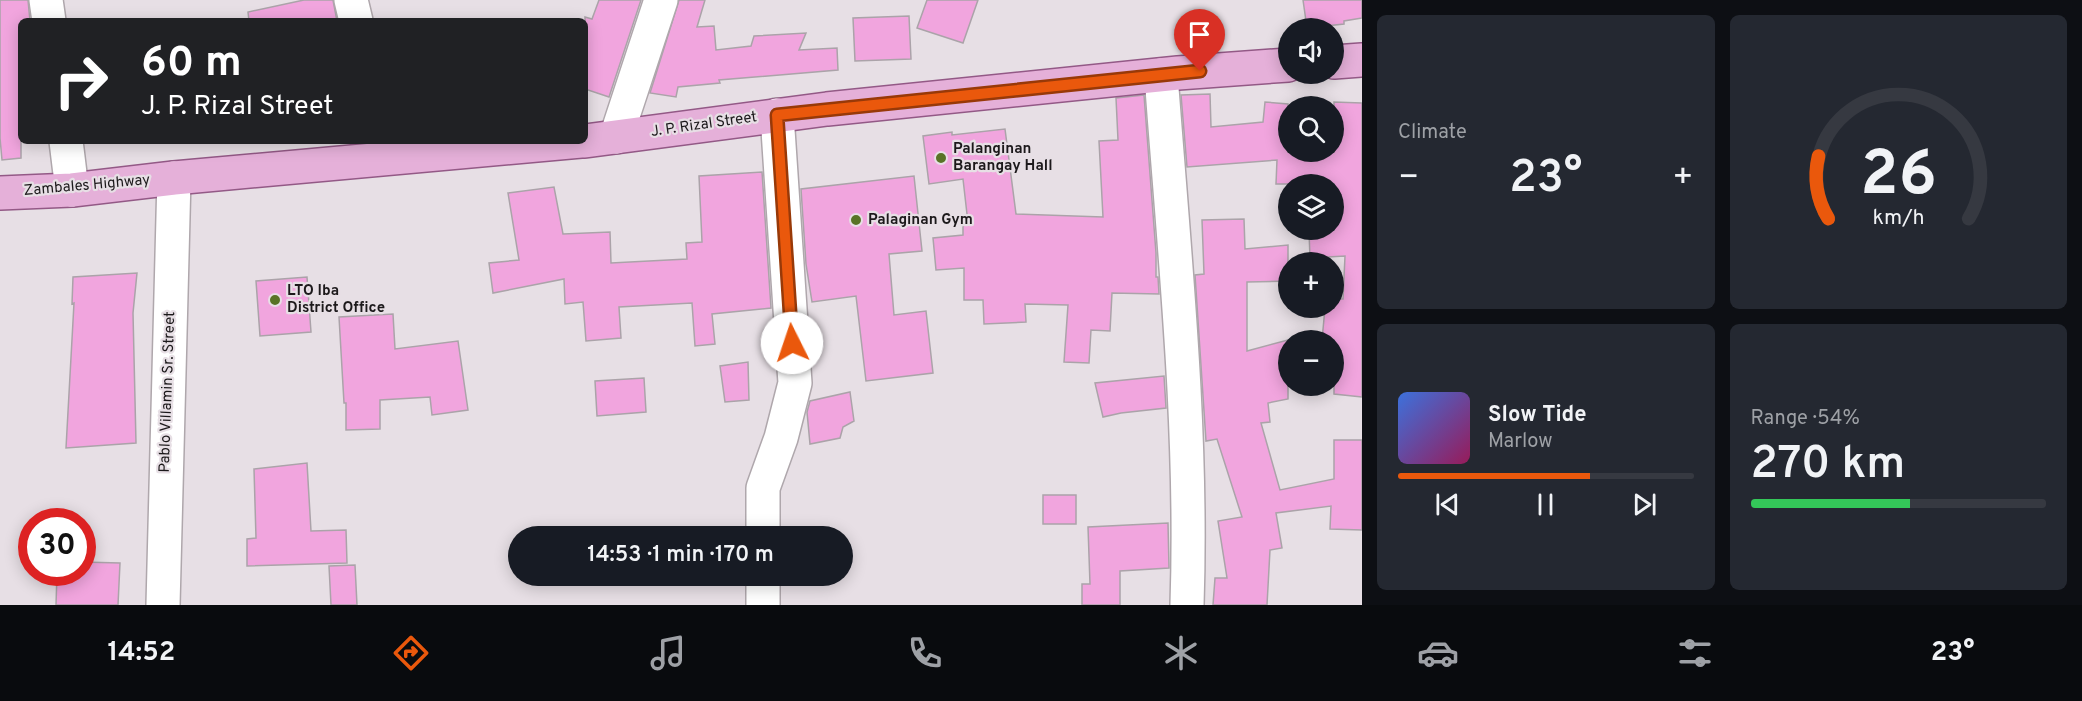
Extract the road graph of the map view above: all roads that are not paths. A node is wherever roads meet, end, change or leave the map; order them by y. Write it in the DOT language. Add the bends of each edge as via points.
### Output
graph roads {
  1 [pos="46,0"];
  2 [pos="351,0"];
  3 [pos="661,0"];
  4 [pos="49,18"];
  5 [pos="355,18"];
  6 [pos="1362,60"];
  7 [pos="1344,61"];
  8 [pos="1278,66"];
  9 [pos="1161,75"];
  10 [pos="777,115"];
  11 [pos="594,140"];
  12 [pos="66,144"];
  13 [pos="509,144"];
  14 [pos="382,150"];
  15 [pos="174,178"];
  16 [pos="72,190"];
  17 [pos="0,193"];
  18 [pos="763,526"];
  19 [pos="763,586"];
  20 [pos="163,605"];
  21 [pos="763,605"];
  22 [pos="1187,605"];
  1 -- 4 [label="street"];
  2 -- 5 [label="street"];
  3 -- 11 [label="street"];
  6 -- 7 [label="main road"];
  8 -- 9 [label="main road, J. P. Rizal Street"];
  9 -- 10 [label="main road, J. P. Rizal Street"];
  9 -- 22 [label="street" via="1184,388"];
  10 -- 11 [label="main road, J. P. Rizal Street"];
  10 -- 18 [label="street" via="795,383 763,488"];
  12 -- 16 [label="street"];
  13 -- 14 [label="main road, J. P. Rizal Street"];
  14 -- 15 [label="main road, J. P. Rizal Street"];
  15 -- 16 [label="main road, Zambales Highway"];
  15 -- 20 [label="street, Pablo Villamin Sr. Street"];
  16 -- 17 [label="main road, Zambales Highway"];
  19 -- 21 [label="street"];
}
